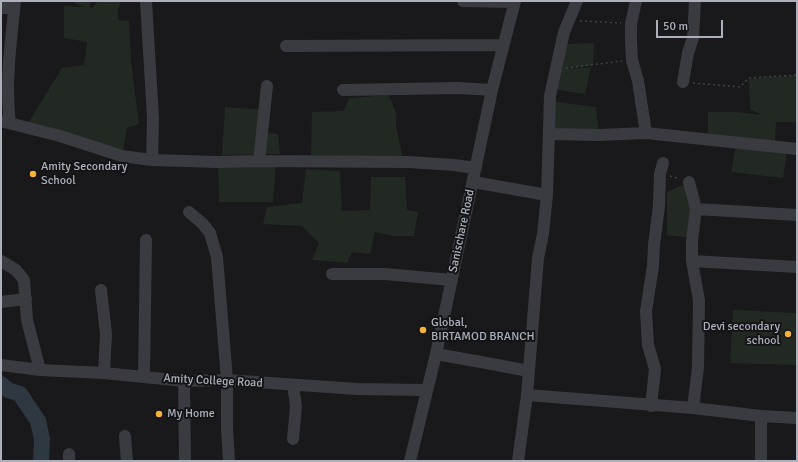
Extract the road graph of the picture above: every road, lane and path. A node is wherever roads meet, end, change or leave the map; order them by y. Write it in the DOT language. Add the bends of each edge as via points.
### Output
graph roads {
  1 [pos="146,1"];
  2 [pos="463,1"];
  3 [pos="515,1"];
  4 [pos="577,1"];
  5 [pos="636,1"];
  6 [pos="696,1"];
  7 [pos="14,5"];
  8 [pos="1,8"];
  9 [pos="569,20"];
  10 [pos="630,24"];
  11 [pos="503,45"];
  12 [pos="286,46"];
  13 [pos="632,60"];
  14 [pos="556,70"];
  15 [pos="797,75"];
  16 [pos="683,82"];
  17 [pos="267,86"];
  18 [pos="343,90"];
  19 [pos="492,90"];
  20 [pos="5,122"];
  21 [pos="646,133"];
  22 [pos="549,134"];
  23 [pos="797,149"];
  24 [pos="152,160"];
  25 [pos="258,160"];
  26 [pos="476,168"];
  27 [pos="662,168"];
  28 [pos="473,182"];
  29 [pos="689,182"];
  30 [pos="547,195"];
  31 [pos="696,208"];
  32 [pos="190,212"];
  33 [pos="797,215"];
  34 [pos="146,240"];
  35 [pos="1,261"];
  36 [pos="692,262"];
  37 [pos="797,267"];
  38 [pos="332,274"];
  39 [pos="452,280"];
  40 [pos="101,290"];
  41 [pos="26,299"];
  42 [pos="1,302"];
  43 [pos="436,354"];
  44 [pos="1,365"];
  45 [pos="40,370"];
  46 [pos="529,372"];
  47 [pos="104,373"];
  48 [pos="144,377"];
  49 [pos="228,380"];
  50 [pos="184,381"];
  51 [pos="293,385"];
  52 [pos="426,390"];
  53 [pos="527,395"];
  54 [pos="651,406"];
  55 [pos="693,408"];
  56 [pos="761,416"];
  57 [pos="797,418"];
  58 [pos="125,436"];
  59 [pos="293,439"];
  60 [pos="127,461"];
  61 [pos="184,461"];
  62 [pos="229,461"];
  63 [pos="410,461"];
  64 [pos="518,461"];
  65 [pos="761,461"];
  1 -- 24 [label="street" via="153,118"];
  2 -- 3 [label="street"];
  3 -- 11 [label="street, Sanischare Road"];
  4 -- 9 [label="street"];
  5 -- 10 [label="street"];
  6 -- 16 [label="street" via="693,38"];
  7 -- 8 [label="street"];
  7 -- 20 [label="street"];
  9 -- 10 [label="path"];
  9 -- 14 [label="street"];
  10 -- 13 [label="street"];
  11 -- 12 [label="street"];
  11 -- 19 [label="street, Sanischare Road"];
  13 -- 14 [label="path"];
  13 -- 21 [label="street"];
  14 -- 22 [label="street" via="550,96"];
  15 -- 16 [label="path" via="749,78 740,87"];
  17 -- 25 [label="street"];
  18 -- 19 [label="street"];
  19 -- 26 [label="street, Sanischare Road"];
  20 -- 24 [label="street" via="122,156"];
  21 -- 22 [label="street"];
  21 -- 23 [label="street"];
  22 -- 30 [label="street"];
  24 -- 25 [label="street"];
  25 -- 26 [label="street" via="408,162"];
  26 -- 28 [label="street, Sanischare Road"];
  27 -- 29 [label="path"];
  27 -- 54 [label="street" via="646,311 648,344 655,368"];
  28 -- 30 [label="street"];
  28 -- 39 [label="street, Sanischare Road"];
  29 -- 31 [label="street"];
  30 -- 46 [label="street" via="538,258"];
  31 -- 33 [label="street"];
  31 -- 36 [label="street"];
  32 -- 49 [label="street" via="210,233 217,257"];
  34 -- 48 [label="street"];
  35 -- 41 [label="street" via="16,270 24,280"];
  36 -- 37 [label="street"];
  36 -- 55 [label="street" via="699,301 698,367"];
  38 -- 39 [label="street" via="385,274"];
  39 -- 43 [label="street, Sanischare Road"];
  40 -- 47 [label="street" via="106,334"];
  41 -- 42 [label="street"];
  41 -- 45 [label="street" via="28,320"];
  43 -- 46 [label="street"];
  43 -- 52 [label="street, Sanischare Road"];
  44 -- 45 [label="street, Amity College Road"];
  45 -- 47 [label="street, Amity College Road"];
  46 -- 53 [label="street"];
  47 -- 48 [label="street, Amity College Road"];
  48 -- 50 [label="street, Amity College Road"];
  49 -- 50 [label="street, Amity College Road"];
  49 -- 51 [label="street, Amity College Road"];
  49 -- 62 [label="street"];
  50 -- 61 [label="street"];
  51 -- 52 [label="street, Amity College Road"];
  51 -- 59 [label="street" via="296,406"];
  52 -- 63 [label="street, Sanischare Road"];
  53 -- 54 [label="street"];
  53 -- 64 [label="street"];
  54 -- 55 [label="street"];
  55 -- 56 [label="street"];
  56 -- 57 [label="street"];
  56 -- 65 [label="street"];
  58 -- 60 [label="street"];
}
